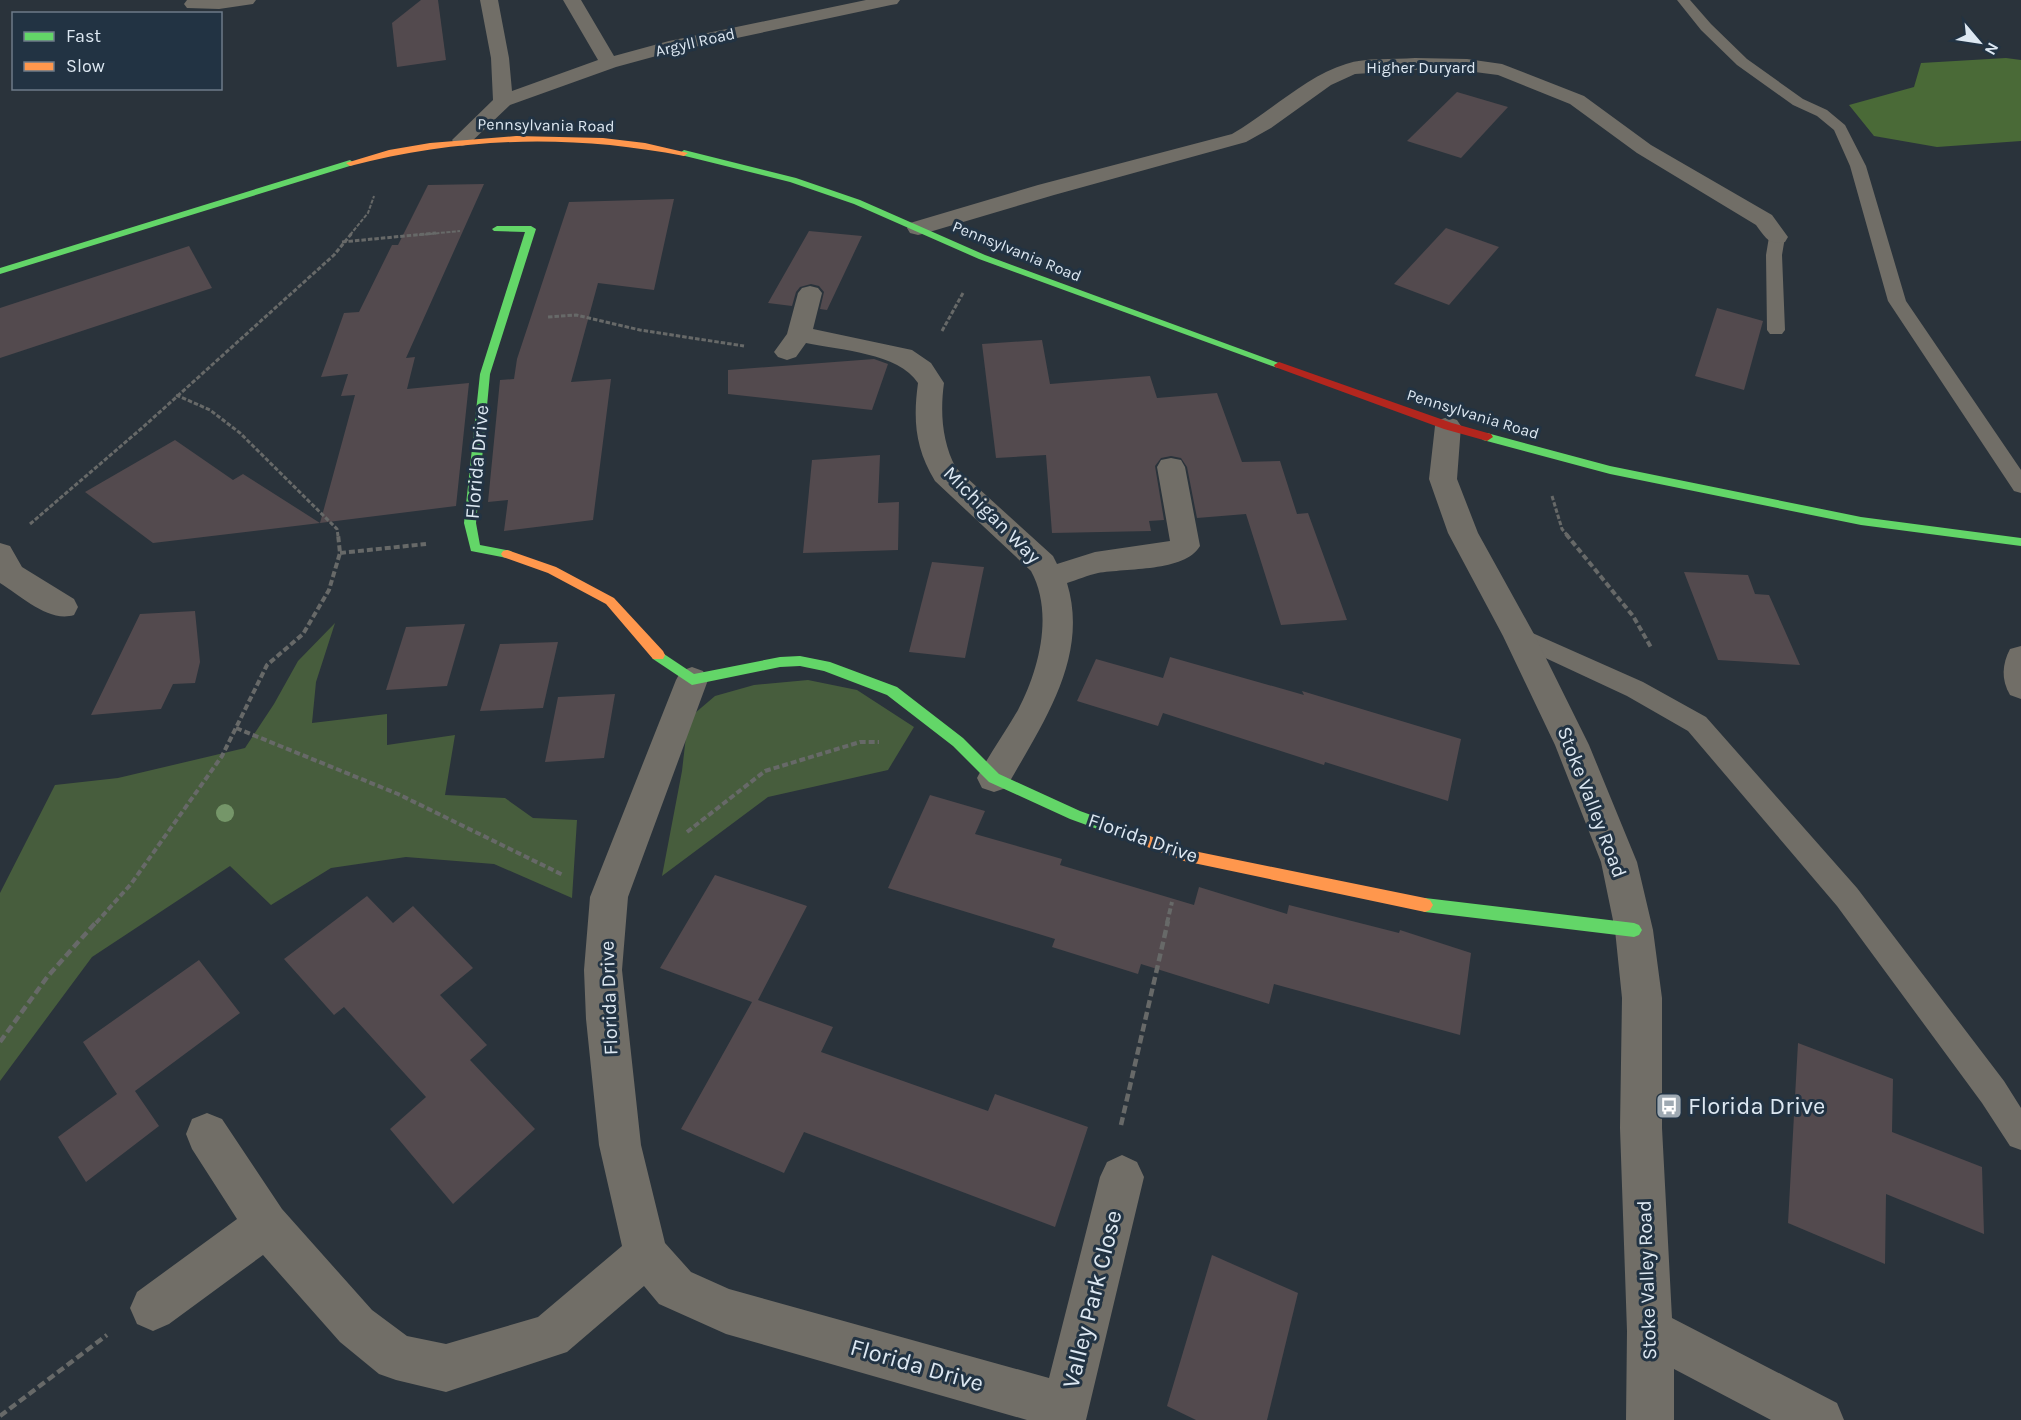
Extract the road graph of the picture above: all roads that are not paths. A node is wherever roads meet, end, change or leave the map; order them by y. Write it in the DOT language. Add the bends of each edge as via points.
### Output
graph roads {
  1 [pos="247,0"];
  2 [pos="489,0"];
  3 [pos="572,0"];
  4 [pos="891,0"];
  5 [pos="1683,0"];
  6 [pos="191,6"];
  7 [pos="609,63"];
  8 [pos="503,101"];
  9 [pos="462,140"];
  10 [pos="918,228"];
  11 [pos="497,229"];
  12 [pos="1777,237"];
  13 [pos="0,271"];
  14 [pos="810,293"];
  15 [pos="1776,330"];
  16 [pos="1448,426"];
  17 [pos="1171,467"];
  18 [pos="2021,486"];
  19 [pos="2021,542"];
  20 [pos="4,570"];
  21 [pos="1051,577"];
  22 [pos="63,607"];
  23 [pos="1519,636"];
  24 [pos="2021,658"];
  25 [pos="692,680"];
  26 [pos="2021,686"];
  27 [pos="994,778"];
  28 [pos="1634,930"];
  29 [pos="207,1134"];
  30 [pos="2021,1135"];
  31 [pos="1122,1177"];
  32 [pos="266,1225"];
  33 [pos="646,1255"];
  34 [pos="153,1308"];
  35 [pos="1650,1331"];
  36 [pos="1064,1414"];
  37 [pos="1650,1420"];
  38 [pos="1820,1420"];
  1 -- 6 [label="street"];
  2 -- 8 [label="street"];
  3 -- 7 [label="street"];
  4 -- 7 [label="street, Argyll Road"];
  5 -- 18 [label="lane" via="1742,62 1840,128 1858,166 1897,301"];
  7 -- 8 [label="street, Argyll Road"];
  8 -- 9 [label="street"];
  9 -- 10 [label="street, Pennsylvania Road" via="560,138 646,144 793,180"];
  9 -- 13 [label="street, Pennsylvania Road" via="370,157"];
  10 -- 12 [label="street, Higher Duryard" via="1239,138 1324,81 1351,68 1405,64 1502,70 1577,100 1644,149 1764,220"];
  10 -- 16 [label="street, Pennsylvania Road" via="982,257"];
  11 -- 25 [label="street, Florida Drive" via="531,229 485,374 470,523 475,548 514,555 610,601 661,658"];
  12 -- 15 [label="lane, Higher Duryard"];
  14 -- 21 [label="street, Michigan Way" via="793,343 903,356 922,369 931,383 928,406 933,451 945,474 1042,564"];
  16 -- 19 [label="street, Pennsylvania Road" via="1610,470 1861,521"];
  16 -- 23 [label="street, Stoke Valley Road" via="1443,479 1462,533"];
  17 -- 21 [label="street, Michigan Way" via="1185,546 1173,554 1095,563"];
  20 -- 22 [label="street"];
  21 -- 27 [label="street, Michigan Way" via="1058,599 1056,646 1038,702"];
  23 -- 28 [label="street, Stoke Valley Road" via="1572,745 1619,862"];
  23 -- 30 [label="lane" via="1635,689 1697,724 1847,897"];
  24 -- 26 [label="street"];
  25 -- 27 [label="street, Florida Drive" via="780,662 825,666 892,691 958,742"];
  25 -- 33 [label="street, Florida Drive" via="615,881 603,970 620,1145"];
  27 -- 28 [label="street, Florida Drive" via="1075,815 1184,855 1444,908"];
  28 -- 35 [label="street, Stoke Valley Road" via="1642,998 1641,1128"];
  29 -- 32 [label="street"];
  31 -- 36 [label="street, Valley Park Close"];
  32 -- 33 [label="street" via="356,1326 396,1357 446,1368 551,1336"];
  32 -- 34 [label="street"];
  33 -- 36 [label="street, Florida Drive" via="675,1288 726,1311"];
  35 -- 37 [label="street, Stoke Valley Road"];
  35 -- 38 [label="street"];
}
